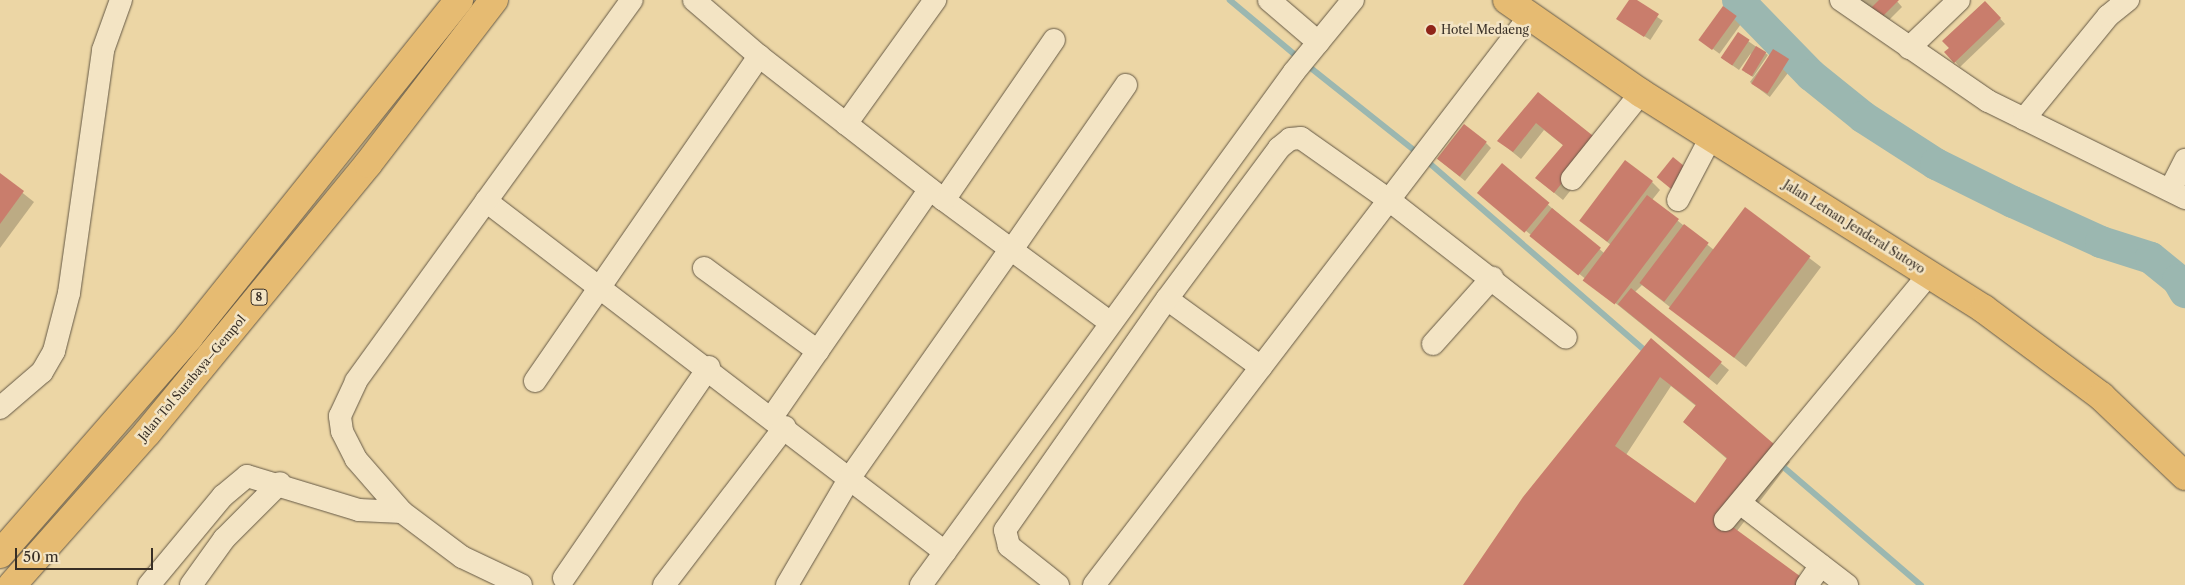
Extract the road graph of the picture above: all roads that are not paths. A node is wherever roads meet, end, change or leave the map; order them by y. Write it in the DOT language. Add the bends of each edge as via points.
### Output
graph roads {
  1 [pos="121,0"];
  2 [pos="459,0"];
  3 [pos="494,0"];
  4 [pos="632,0"];
  5 [pos="694,0"];
  6 [pos="935,0"];
  7 [pos="1269,0"];
  8 [pos="1353,0"];
  9 [pos="1507,0"];
  10 [pos="1841,0"];
  11 [pos="1959,0"];
  12 [pos="2128,0"];
  13 [pos="1530,17"];
  14 [pos="1054,40"];
  15 [pos="1314,47"];
  16 [pos="1909,48"];
  17 [pos="759,56"];
  18 [pos="1126,85"];
  19 [pos="1641,93"];
  20 [pos="2024,119"];
  21 [pos="846,124"];
  22 [pos="1712,137"];
  23 [pos="2185,160"];
  24 [pos="1572,179"];
  25 [pos="2177,194"];
  26 [pos="937,195"];
  27 [pos="1389,200"];
  28 [pos="1678,200"];
  29 [pos="486,201"];
  30 [pos="1011,250"];
  31 [pos="704,268"];
  32 [pos="1929,274"];
  33 [pos="1492,278"];
  34 [pos="602,287"];
  35 [pos="1167,299"];
  36 [pos="1111,323"];
  37 [pos="1566,338"];
  38 [pos="1434,344"];
  39 [pos="818,351"];
  40 [pos="708,367"];
  41 [pos="1261,367"];
  42 [pos="535,381"];
  43 [pos="0,408"];
  44 [pos="779,422"];
  45 [pos="851,476"];
  46 [pos="2185,476"];
  47 [pos="280,483"];
  48 [pos="1740,502"];
  49 [pos="402,512"];
  50 [pos="1725,520"];
  51 [pos="944,552"];
  52 [pos="0,554"];
  53 [pos="1821,565"];
  54 [pos="564,578"];
  55 [pos="12,585"];
  56 [pos="149,585"];
  57 [pos="191,585"];
  58 [pos="521,585"];
  59 [pos="664,585"];
  60 [pos="787,585"];
  61 [pos="921,585"];
  62 [pos="1058,585"];
  63 [pos="1094,585"];
  64 [pos="1807,585"];
  65 [pos="1847,585"];
  1 -- 43 [label="street" via="103,50 68,293 54,351 42,372"];
  2 -- 52 [label="highway, 8" via="189,337"];
  3 -- 55 [label="highway, Jalan Tol Surabaya–Gempol / 8" via="368,164 216,349"];
  4 -- 29 [label="street"];
  5 -- 17 [label="street"];
  6 -- 21 [label="street"];
  7 -- 15 [label="street"];
  8 -- 15 [label="street"];
  9 -- 13 [label="highway, Jalan Letnan Jenderal Sutoyo"];
  10 -- 16 [label="street"];
  11 -- 16 [label="street"];
  12 -- 20 [label="street" via="2108,16"];
  13 -- 19 [label="highway, Jalan Letnan Jenderal Sutoyo"];
  13 -- 27 [label="street"];
  14 -- 26 [label="street"];
  15 -- 36 [label="street"];
  16 -- 20 [label="street" via="1988,101"];
  17 -- 21 [label="street"];
  17 -- 34 [label="street"];
  18 -- 30 [label="street"];
  19 -- 22 [label="highway, Jalan Letnan Jenderal Sutoyo"];
  19 -- 24 [label="street"];
  20 -- 25 [label="street"];
  21 -- 26 [label="street"];
  22 -- 28 [label="street"];
  22 -- 32 [label="highway, Jalan Letnan Jenderal Sutoyo"];
  23 -- 25 [label="street"];
  26 -- 30 [label="street"];
  26 -- 39 [label="street"];
  27 -- 33 [label="street"];
  27 -- 35 [label="street" via="1301,138 1290,139 1279,148"];
  27 -- 41 [label="street"];
  29 -- 34 [label="street"];
  29 -- 49 [label="street" via="356,381 340,416 342,431 356,459"];
  30 -- 36 [label="street"];
  30 -- 45 [label="street"];
  31 -- 39 [label="street"];
  32 -- 46 [label="highway, Jalan Letnan Jenderal Sutoyo" via="2101,396"];
  32 -- 48 [label="street"];
  33 -- 37 [label="street"];
  33 -- 38 [label="street"];
  34 -- 40 [label="street"];
  34 -- 42 [label="street"];
  35 -- 41 [label="street"];
  35 -- 62 [label="street" via="1005,530 1010,546"];
  36 -- 51 [label="street"];
  39 -- 44 [label="street"];
  40 -- 44 [label="street"];
  40 -- 54 [label="street"];
  41 -- 63 [label="street"];
  44 -- 45 [label="street"];
  44 -- 59 [label="street"];
  45 -- 51 [label="street"];
  45 -- 60 [label="street"];
  47 -- 49 [label="street" via="359,510"];
  47 -- 56 [label="street" via="247,476 238,480"];
  47 -- 57 [label="street" via="224,539"];
  48 -- 50 [label="street"];
  48 -- 53 [label="street"];
  49 -- 58 [label="street" via="462,557"];
  51 -- 61 [label="street"];
  53 -- 64 [label="street"];
  53 -- 65 [label="street"];
}
